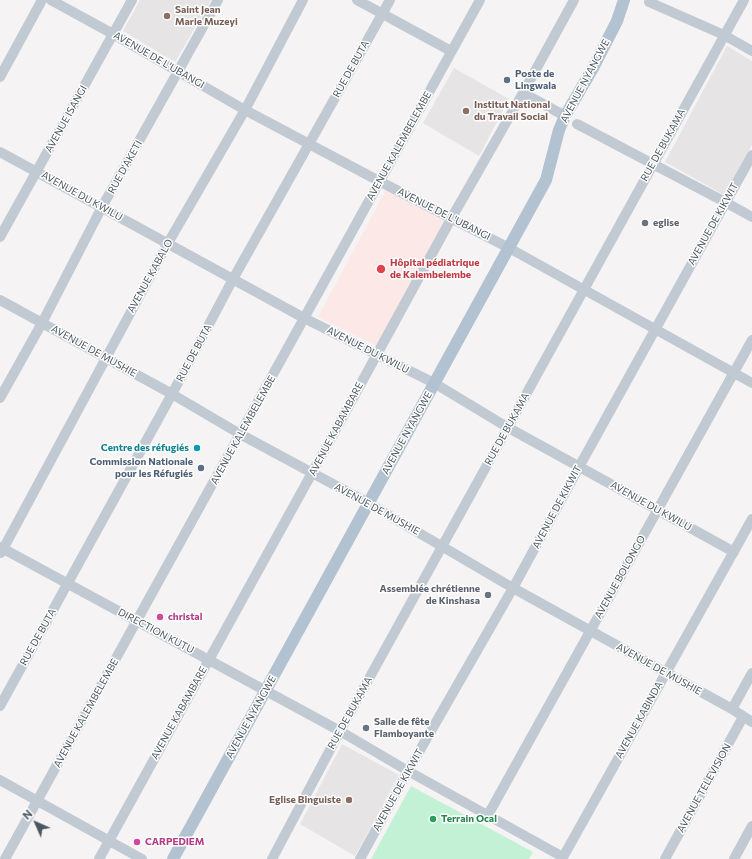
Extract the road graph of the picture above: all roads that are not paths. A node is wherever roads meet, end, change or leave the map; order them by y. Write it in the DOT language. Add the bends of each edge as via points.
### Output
graph roads {
  1 [pos="42,0"];
  2 [pos="51,0"];
  3 [pos="132,0"];
  4 [pos="218,0"];
  5 [pos="303,0"];
  6 [pos="357,0"];
  7 [pos="390,0"];
  8 [pos="480,0"];
  9 [pos="574,0"];
  10 [pos="624,0"];
  11 [pos="744,0"];
  12 [pos="649,2"];
  13 [pos="382,14"];
  14 [pos="113,34"];
  15 [pos="724,35"];
  16 [pos="451,51"];
  17 [pos="752,51"];
  18 [pos="179,71"];
  19 [pos="0,77"];
  20 [pos="524,93"];
  21 [pos="245,110"];
  22 [pos="565,116"];
  23 [pos="577,124"];
  24 [pos="309,144"];
  25 [pos="0,152"];
  26 [pos="752,155"];
  27 [pos="652,164"];
  28 [pos="37,172"];
  29 [pos="379,182"];
  30 [pos="725,202"];
  31 [pos="102,207"];
  32 [pos="752,217"];
  33 [pos="451,219"];
  34 [pos="0,237"];
  35 [pos="168,243"];
  36 [pos="510,248"];
  37 [pos="234,280"];
  38 [pos="584,290"];
  39 [pos="0,300"];
  40 [pos="304,318"];
  41 [pos="42,323"];
  42 [pos="656,330"];
  43 [pos="752,340"];
  44 [pos="376,354"];
  45 [pos="106,358"];
  46 [pos="734,373"];
  47 [pos="434,383"];
  48 [pos="752,383"];
  49 [pos="172,394"];
  50 [pos="0,398"];
  51 [pos="507,427"];
  52 [pos="240,434"];
  53 [pos="579,466"];
  54 [pos="312,473"];
  55 [pos="368,503"];
  56 [pos="658,510"];
  57 [pos="752,519"];
  58 [pos="442,546"];
  59 [pos="1,549"];
  60 [pos="734,552"];
  61 [pos="68,583"];
  62 [pos="513,588"];
  63 [pos="137,621"];
  64 [pos="589,631"];
  65 [pos="209,659"];
  66 [pos="665,673"];
  67 [pos="752,673"];
  68 [pos="266,690"];
  69 [pos="0,706"];
  70 [pos="732,709"];
  71 [pos="748,720"];
  72 [pos="340,731"];
  73 [pos="408,771"];
  74 [pos="0,780"];
  75 [pos="38,800"];
  76 [pos="488,815"];
  77 [pos="752,826"];
  78 [pos="109,840"];
  79 [pos="562,858"];
  80 [pos="5,859"];
  81 [pos="99,859"];
  82 [pos="142,859"];
  83 [pos="172,859"];
  84 [pos="272,859"];
  85 [pos="360,859"];
  86 [pos="665,859"];
  87 [pos="734,859"];
  1 -- 19 [label="street"];
  2 -- 14 [label="street, AVENUE DE L'UBANGI"];
  3 -- 14 [label="street, AVENUE ISANGI"];
  4 -- 18 [label="street, RUE D'AKETI"];
  5 -- 21 [label="street, AVENUE KABALO"];
  6 -- 13 [label="street"];
  7 -- 13 [label="street, RUE DE BUTA"];
  8 -- 16 [label="street, AVENUE KALEMBELEMBE"];
  9 -- 20 [label="street, AVENUE KABAMBARE"];
  10 -- 22 [label="main road, AVENUE NYANGWE" via="617,21"];
  11 -- 15 [label="street, RUE DE BUKAMA"];
  12 -- 15 [label="street"];
  13 -- 16 [label="street"];
  13 -- 24 [label="street, RUE DE BUTA"];
  14 -- 18 [label="street, AVENUE DE L'UBANGI"];
  14 -- 28 [label="street, AVENUE ISANGI"];
  15 -- 17 [label="street"];
  15 -- 27 [label="street, RUE DE BUKAMA"];
  16 -- 29 [label="street, AVENUE KALEMBELEMBE"];
  18 -- 21 [label="street, AVENUE DE L'UBANGI"];
  18 -- 31 [label="street, RUE D'AKETI"];
  20 -- 22 [label="street"];
  20 -- 33 [label="street, AVENUE KABAMBARE"];
  21 -- 24 [label="street, AVENUE DE L'UBANGI"];
  21 -- 35 [label="street, AVENUE KABALO"];
  22 -- 36 [label="main road, AVENUE NYANGWE" via="546,180"];
  23 -- 27 [label="street"];
  24 -- 29 [label="street, AVENUE DE L'UBANGI"];
  24 -- 37 [label="street, RUE DE BUTA"];
  25 -- 28 [label="street, AVENUE DU KWILU"];
  26 -- 30 [label="street, AVENUE DE KIKWIT"];
  27 -- 30 [label="street"];
  27 -- 38 [label="street, RUE DE BUKAMA"];
  28 -- 31 [label="street, AVENUE DU KWILU"];
  28 -- 34 [label="street, AVENUE ISANGI"];
  29 -- 33 [label="street, AVENUE DE L'UBANGI"];
  29 -- 40 [label="street, AVENUE KALEMBELEMBE"];
  30 -- 32 [label="street"];
  30 -- 42 [label="street, AVENUE DE KIKWIT"];
  31 -- 35 [label="street, AVENUE DU KWILU"];
  31 -- 41 [label="street, RUE D'AKETI"];
  33 -- 36 [label="street, AVENUE DE L'UBANGI"];
  33 -- 44 [label="street, AVENUE KABAMBARE"];
  35 -- 37 [label="street, AVENUE DU KWILU"];
  35 -- 45 [label="street, AVENUE KABALO"];
  36 -- 38 [label="street, AVENUE DE L'UBANGI"];
  36 -- 47 [label="main road, AVENUE NYANGWE"];
  37 -- 40 [label="street, AVENUE DU KWILU"];
  37 -- 49 [label="street, RUE DE BUTA"];
  38 -- 42 [label="street, AVENUE DE L'UBANGI"];
  38 -- 51 [label="street, RUE DE BUKAMA"];
  39 -- 41 [label="street, AVENUE DE MUSHIE"];
  40 -- 44 [label="street, AVENUE DU KWILU"];
  40 -- 52 [label="street, AVENUE KALEMBELEMBE"];
  41 -- 45 [label="street, AVENUE DE MUSHIE"];
  41 -- 50 [label="street, RUE D'AKETI"];
  42 -- 46 [label="street, AVENUE DE L'UBANGI"];
  42 -- 53 [label="street, AVENUE DE KIKWIT"];
  43 -- 46 [label="street, AVENUE BOLONGO"];
  44 -- 47 [label="street, AVENUE DU KWILU"];
  44 -- 54 [label="street, AVENUE KABAMBARE"];
  45 -- 49 [label="street, AVENUE DE MUSHIE"];
  45 -- 59 [label="street, AVENUE KABALO"];
  46 -- 48 [label="street, AVENUE DE L'UBANGI"];
  46 -- 56 [label="street, AVENUE BOLONGO"];
  47 -- 51 [label="street, AVENUE DU KWILU"];
  47 -- 55 [label="main road, AVENUE NYANGWE"];
  49 -- 52 [label="street, AVENUE DE MUSHIE"];
  49 -- 61 [label="street, RUE DE BUTA"];
  51 -- 53 [label="street, AVENUE DU KWILU"];
  51 -- 58 [label="street, RUE DE BUKAMA"];
  52 -- 54 [label="street, AVENUE DE MUSHIE"];
  52 -- 63 [label="street, AVENUE KALEMBELEMBE"];
  53 -- 56 [label="street, AVENUE DU KWILU"];
  53 -- 62 [label="street, AVENUE DE KIKWIT"];
  54 -- 55 [label="street, AVENUE DE MUSHIE"];
  54 -- 65 [label="street, AVENUE KABAMBARE"];
  55 -- 58 [label="street, AVENUE DE MUSHIE"];
  55 -- 68 [label="main road, AVENUE NYANGWE"];
  56 -- 60 [label="street, AVENUE DU KWILU"];
  56 -- 64 [label="street, AVENUE BOLONGO"];
  57 -- 60 [label="street, AVENUE KABINDA"];
  58 -- 62 [label="street, AVENUE DE MUSHIE"];
  58 -- 72 [label="street, RUE DE BUKAMA"];
  59 -- 61 [label="street, DIRECTION KUTU"];
  60 -- 66 [label="street, AVENUE KABINDA"];
  61 -- 63 [label="street, DIRECTION KUTU"];
  61 -- 69 [label="street, RUE DE BUTA"];
  62 -- 64 [label="street, AVENUE DE MUSHIE"];
  62 -- 73 [label="street, AVENUE DE KIKWIT"];
  63 -- 65 [label="street, DIRECTION KUTU"];
  63 -- 75 [label="street, AVENUE KALEMBELEMBE"];
  64 -- 66 [label="street, AVENUE DE MUSHIE"];
  64 -- 76 [label="street, AVENUE BOLONGO"];
  65 -- 68 [label="street, DIRECTION KUTU"];
  65 -- 78 [label="street, AVENUE KABAMBARE"];
  66 -- 70 [label="street, AVENUE DE MUSHIE"];
  66 -- 79 [label="street, AVENUE KABINDA"];
  67 -- 70 [label="street"];
  68 -- 72 [label="street, DIRECTION KUTU"];
  68 -- 83 [label="main road, AVENUE NYANGWE"];
  70 -- 71 [label="street, AVENUE DE MUSHIE"];
  71 -- 86 [label="street, AVENUE TELEVISION"];
  72 -- 73 [label="street, DIRECTION KUTU"];
  72 -- 84 [label="street, RUE DE BUKAMA"];
  73 -- 76 [label="street, DIRECTION KUTU"];
  73 -- 85 [label="street, AVENUE DE KIKWIT"];
  74 -- 75 [label="street"];
  75 -- 78 [label="street"];
  75 -- 80 [label="street, AVENUE KALEMBELEMBE"];
  76 -- 79 [label="street, DIRECTION KUTU"];
  77 -- 87 [label="street"];
  78 -- 81 [label="street, AVENUE KABAMBARE"];
  78 -- 82 [label="street"];
}
